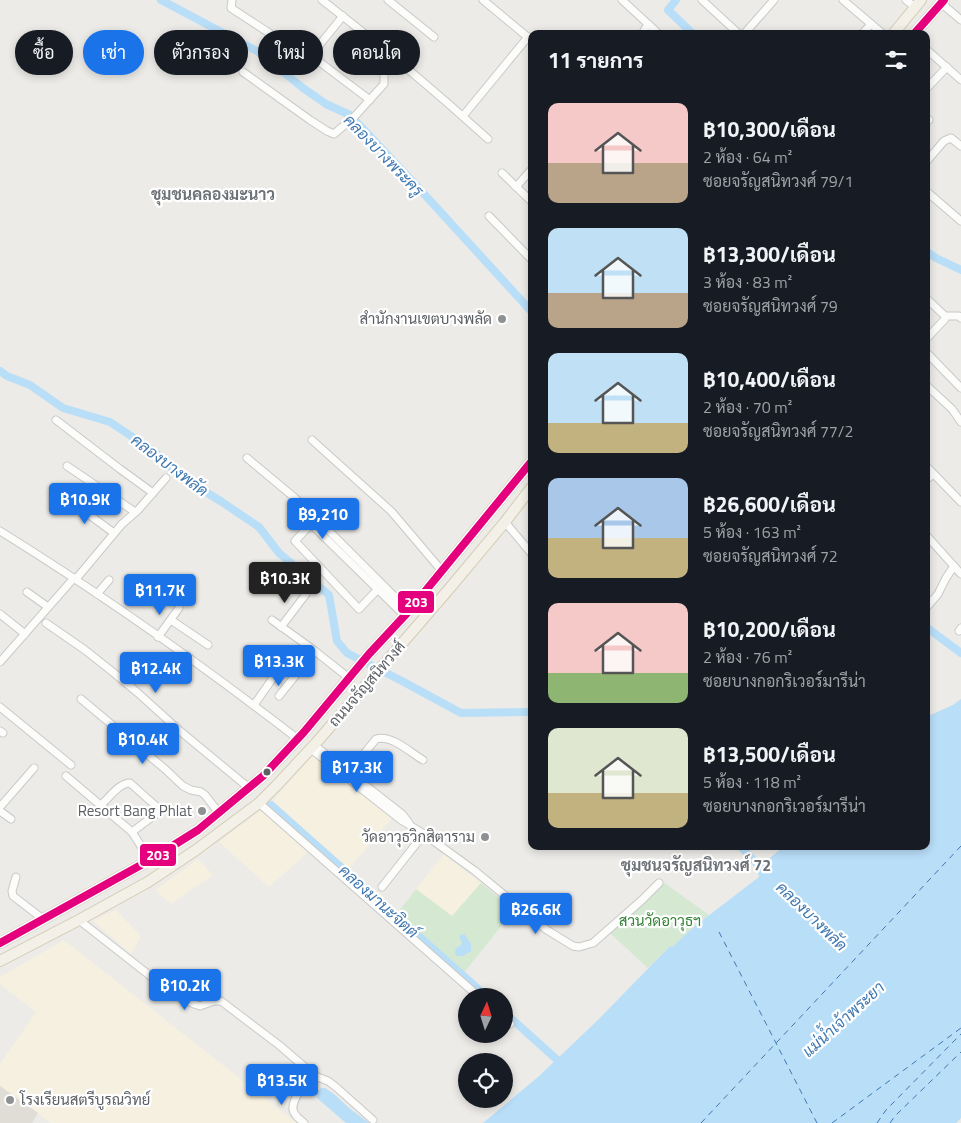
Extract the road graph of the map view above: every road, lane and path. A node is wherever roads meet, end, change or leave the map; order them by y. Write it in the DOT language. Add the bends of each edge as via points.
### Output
graph roads {
  1 [pos="232,0"];
  2 [pos="322,0"];
  3 [pos="388,0"];
  4 [pos="482,0"];
  5 [pos="622,0"];
  6 [pos="702,0"];
  7 [pos="774,0"];
  8 [pos="843,0"];
  9 [pos="906,0"];
  10 [pos="942,1"];
  11 [pos="918,3"];
  12 [pos="343,16"];
  13 [pos="961,20"];
  14 [pos="648,24"];
  15 [pos="871,24"];
  16 [pos="360,30"];
  17 [pos="644,30"];
  18 [pos="655,30"];
  19 [pos="735,30"];
  20 [pos="748,30"];
  21 [pos="866,30"];
  22 [pos="878,30"];
  23 [pos="895,30"];
  24 [pos="917,30"];
  25 [pos="434,37"];
  26 [pos="528,37"];
  27 [pos="528,41"];
  28 [pos="930,53"];
  29 [pos="323,65"];
  30 [pos="946,67"];
  31 [pos="247,75"];
  32 [pos="384,75"];
  33 [pos="414,75"];
  34 [pos="961,80"];
  35 [pos="930,85"];
  36 [pos="370,100"];
  37 [pos="463,116"];
  38 [pos="488,139"];
  39 [pos="961,146"];
  40 [pos="930,157"];
  41 [pos="502,173"];
  42 [pos="528,173"];
  43 [pos="516,187"];
  44 [pos="930,194"];
  45 [pos="528,198"];
  46 [pos="488,216"];
  47 [pos="961,221"];
  48 [pos="528,255"];
  49 [pos="930,302"];
  50 [pos="945,316"];
  51 [pos="961,318"];
  52 [pos="930,335"];
  53 [pos="930,357"];
  54 [pos="961,388"];
  55 [pos="930,389"];
  56 [pos="56,420"];
  57 [pos="961,422"];
  58 [pos="312,440"];
  59 [pos="246,458"];
  60 [pos="67,466"];
  61 [pos="528,466"];
  62 [pos="930,471"];
  63 [pos="933,474"];
  64 [pos="930,477"];
  65 [pos="166,478"];
  66 [pos="961,490"];
  67 [pos="528,492"];
  68 [pos="153,493"];
  69 [pos="955,496"];
  70 [pos="69,500"];
  71 [pos="961,502"];
  72 [pos="133,514"];
  73 [pos="505,522"];
  74 [pos="0,531"];
  75 [pos="114,534"];
  76 [pos="930,539"];
  77 [pos="461,548"];
  78 [pos="528,549"];
  79 [pos="474,559"];
  80 [pos="954,566"];
  81 [pos="442,571"];
  82 [pos="961,574"];
  83 [pos="75,579"];
  84 [pos="109,580"];
  85 [pos="378,590"];
  86 [pos="27,592"];
  87 [pos="97,594"];
  88 [pos="306,594"];
  89 [pos="930,603"];
  90 [pos="48,607"];
  91 [pos="179,608"];
  92 [pos="406,613"];
  93 [pos="0,614"];
  94 [pos="171,620"];
  95 [pos="272,620"];
  96 [pos="46,623"];
  97 [pos="281,627"];
  98 [pos="25,634"];
  99 [pos="158,637"];
  100 [pos="208,645"];
  101 [pos="315,651"];
  102 [pos="286,658"];
  103 [pos="0,662"];
  104 [pos="349,678"];
  105 [pos="279,696"];
  106 [pos="81,699"];
  107 [pos="254,705"];
  108 [pos="0,707"];
  109 [pos="298,739"];
  110 [pos="312,747"];
  111 [pos="423,760"];
  112 [pos="71,765"];
  113 [pos="34,768"];
  114 [pos="347,775"];
  115 [pos="66,776"];
  116 [pos="249,788"];
  117 [pos="259,803"];
  118 [pos="101,806"];
  119 [pos="0,809"];
  120 [pos="219,813"];
  121 [pos="11,819"];
  122 [pos="132,832"];
  123 [pos="424,834"];
  124 [pos="150,860"];
  125 [pos="16,877"];
  126 [pos="659,883"];
  127 [pos="382,887"];
  128 [pos="43,919"];
  129 [pos="79,920"];
  130 [pos="1,940"];
  131 [pos="0,961"];
  132 [pos="469,988"];
  133 [pos="307,1069"];
  134 [pos="315,1076"];
  135 [pos="304,1083"];
  136 [pos="373,1120"];
  137 [pos="304,1123"];
  1 -- 12 [label="street" via="231,8 306,61"];
  2 -- 12 [label="street"];
  3 -- 25 [label="street"];
  4 -- 26 [label="street"];
  5 -- 14 [label="street"];
  6 -- 19 [label="street"];
  7 -- 20 [label="street"];
  8 -- 15 [label="street"];
  9 -- 11 [label="street"];
  10 -- 13 [label="street"];
  10 -- 24 [label="main road"];
  11 -- 23 [label="main road"];
  12 -- 16 [label="street"];
  14 -- 17 [label="street"];
  14 -- 18 [label="street"];
  15 -- 21 [label="street"];
  15 -- 22 [label="street"];
  27 -- 37 [label="street"];
  28 -- 30 [label="street"];
  29 -- 36 [label="street"];
  30 -- 34 [label="street"];
  30 -- 35 [label="street"];
  31 -- 36 [label="street" via="334,134"];
  32 -- 36 [label="street" via="384,84"];
  33 -- 37 [label="street"];
  37 -- 38 [label="street"];
  39 -- 40 [label="street" via="952,138 944,141"];
  41 -- 43 [label="street"];
  42 -- 43 [label="street"];
  43 -- 45 [label="street"];
  44 -- 47 [label="street"];
  46 -- 48 [label="street"];
  49 -- 50 [label="street"];
  50 -- 51 [label="street"];
  50 -- 52 [label="street" via="942,324"];
  53 -- 54 [label="street"];
  55 -- 57 [label="street"];
  56 -- 68 [label="street"];
  58 -- 81 [label="street" via="391,511"];
  59 -- 92 [label="street" via="311,513"];
  60 -- 72 [label="street"];
  61 -- 77 [label="main road, ถนนจรัญสนิทวงศ์"];
  62 -- 63 [label="street"];
  63 -- 64 [label="street"];
  63 -- 69 [label="street"];
  65 -- 68 [label="street"];
  66 -- 69 [label="street"];
  67 -- 73 [label="main road, ถนนจรัญสนิทวงศ์"];
  68 -- 72 [label="street"];
  69 -- 71 [label="street"];
  70 -- 75 [label="street"];
  72 -- 75 [label="street"];
  73 -- 78 [label="street"];
  73 -- 79 [label="main road, ถนนจรัญสนิทวงศ์"];
  74 -- 83 [label="street"];
  75 -- 83 [label="street"];
  76 -- 80 [label="street"];
  77 -- 79 [label="main road"];
  77 -- 81 [label="main road, ถนนจรัญสนิทวงศ์"];
  79 -- 110 [label="main road, ถนนจรัญสนิทวงศ์"];
  80 -- 82 [label="street"];
  80 -- 89 [label="street"];
  81 -- 92 [label="main road, ถนนจรัญสนิทวงศ์"];
  83 -- 87 [label="street"];
  83 -- 90 [label="street"];
  84 -- 87 [label="street"];
  85 -- 85 [label="street" via="311,524 295,541 359,609"];
  85 -- 92 [label="street"];
  86 -- 90 [label="street"];
  87 -- 99 [label="street"];
  88 -- 97 [label="street"];
  90 -- 98 [label="street"];
  91 -- 94 [label="street"];
  92 -- 104 [label="main road, ถนนจรัญสนิทวงศ์"];
  93 -- 98 [label="street"];
  94 -- 99 [label="street"];
  94 -- 100 [label="street"];
  95 -- 97 [label="street"];
  96 -- 116 [label="street" via="114,673"];
  97 -- 101 [label="street"];
  98 -- 103 [label="street"];
  99 -- 107 [label="street"];
  101 -- 104 [label="street"];
  101 -- 105 [label="street"];
  102 -- 107 [label="street"];
  104 -- 109 [label="main road, ถนนจรัญสนิทวงศ์"];
  106 -- 120 [label="street" via="183,786 205,795"];
  107 -- 109 [label="street"];
  108 -- 112 [label="street"];
  109 -- 116 [label="main road, ถนนจรัญสนิทวงศ์"];
  110 -- 114 [label="street"];
  110 -- 117 [label="main road, ถนนจรัญสนิทวงศ์"];
  111 -- 114 [label="street" via="392,740 381,737"];
  113 -- 119 [label="street"];
  114 -- 123 [label="street" via="401,820"];
  115 -- 118 [label="street"];
  116 -- 120 [label="main road, ถนนจรัญสนิทวงศ์"];
  117 -- 129 [label="main road, ถนนจรัญสนิทวงศ์" via="148,882"];
  117 -- 132 [label="street"];
  118 -- 122 [label="street"];
  118 -- 122 [label="street" via="121,786 130,783 158,810"];
  119 -- 121 [label="street"];
  120 -- 124 [label="main road, ถนนจรัญสนิทวงศ์"];
  122 -- 124 [label="street"];
  123 -- 126 [label="street" via="547,930 579,948 601,937"];
  123 -- 127 [label="street"];
  124 -- 128 [label="main road, ถนนจรัญสนิทวงศ์"];
  125 -- 128 [label="street" via="13,896"];
  128 -- 130 [label="main road, ถนนจรัญสนิทวงศ์"];
  129 -- 131 [label="main road, ถนนจรัญสนิทวงศ์"];
  129 -- 133 [label="street" via="172,992 200,1006 221,1002"];
  133 -- 134 [label="street" via="312,1070"];
  133 -- 135 [label="street" via="301,1075"];
  134 -- 135 [label="street" via="312,1082"];
  134 -- 136 [label="street" via="328,1081"];
  135 -- 137 [label="street" via="292,1110"];
}
